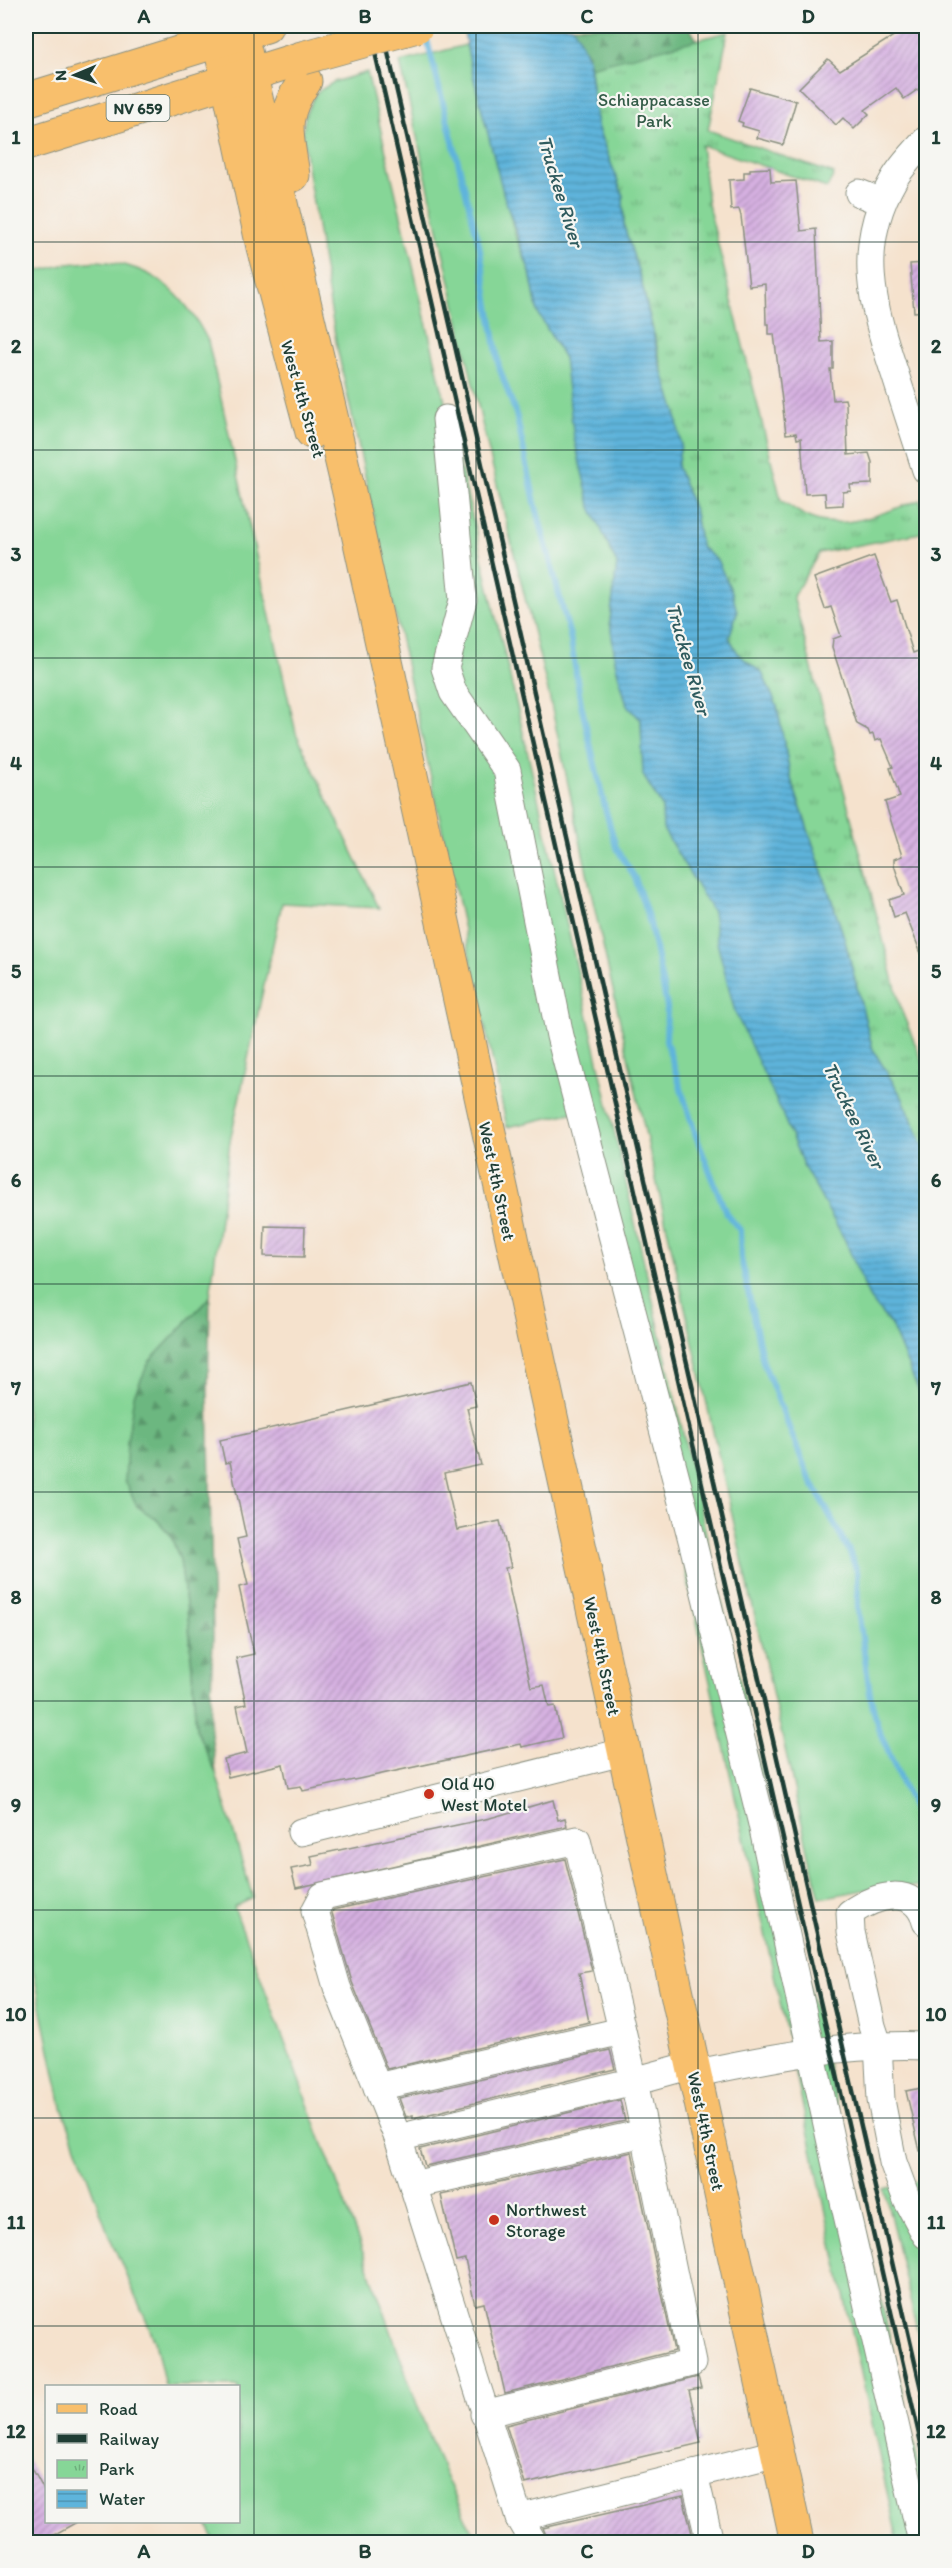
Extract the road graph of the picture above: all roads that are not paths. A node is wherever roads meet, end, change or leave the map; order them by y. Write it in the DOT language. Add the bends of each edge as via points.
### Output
graph roads {
  1 [pos="411,27"];
  2 [pos="236,30"];
  3 [pos="303,70"];
  4 [pos="238,76"];
  5 [pos="26,100"];
  6 [pos="927,140"];
  7 [pos="26,144"];
  8 [pos="300,284"];
  9 [pos="446,419"];
  10 [pos="927,470"];
  11 [pos="408,769"];
  12 [pos="623,1752"];
  13 [pos="302,1832"];
  14 [pos="927,1922"];
  15 [pos="622,2031"];
  16 [pos="878,2044"];
  17 [pos="927,2046"];
  18 [pos="813,2051"];
  19 [pos="692,2069"];
  20 [pos="633,2081"];
  21 [pos="377,2087"];
  22 [pos="644,2133"];
  23 [pos="398,2138"];
  24 [pos="413,2184"];
  25 [pos="927,2235"];
  26 [pos="484,2414"];
  27 [pos="777,2453"];
  28 [pos="694,2474"];
  29 [pos="519,2518"];
  30 [pos="533,2542"];
  31 [pos="710,2542"];
  32 [pos="797,2542"];
  33 [pos="922,2542"];
  1 -- 3 [label="main road, NV 659, bridge"];
  2 -- 4 [label="main road, West 4th Street"];
  2 -- 5 [label="main road, NV 659"];
  3 -- 4 [label="main road, NV 659"];
  3 -- 8 [label="main road" via="287,116"];
  4 -- 7 [label="main road, NV 659"];
  4 -- 8 [label="main road, West 4th Street"];
  4 -- 11 [label="main road, West 4th Street" via="280,319"];
  6 -- 10 [label="street" via="871,197 870,286 878,324"];
  8 -- 11 [label="main road, West 4th Street"];
  9 -- 18 [label="street" via="463,600 446,668 453,692 507,770 560,1036 697,1562"];
  11 -- 12 [label="main road, West 4th Street"];
  12 -- 13 [label="street"];
  12 -- 19 [label="main road, West 4th Street"];
  14 -- 16 [label="street" via="923,1910 912,1900 895,1896 869,1900 850,1913"];
  15 -- 20 [label="street"];
  15 -- 21 [label="street"];
  15 -- 21 [label="street" via="577,1840 323,1896 315,1911 338,1987"];
  16 -- 17 [label="street"];
  16 -- 18 [label="street"];
  16 -- 25 [label="street" via="881,2100 893,2162 907,2200"];
  18 -- 19 [label="street"];
  18 -- 33 [label="street" via="842,2196"];
  19 -- 20 [label="street"];
  19 -- 27 [label="main road, West 4th Street"];
  20 -- 22 [label="street"];
  20 -- 23 [label="street"];
  21 -- 23 [label="street"];
  22 -- 24 [label="street"];
  22 -- 26 [label="street" via="692,2363"];
  23 -- 24 [label="street"];
  24 -- 26 [label="street"];
  26 -- 29 [label="street"];
  27 -- 28 [label="street"];
  27 -- 32 [label="main road, West 4th Street"];
  28 -- 29 [label="street"];
  28 -- 31 [label="street"];
  29 -- 30 [label="street"];
}
